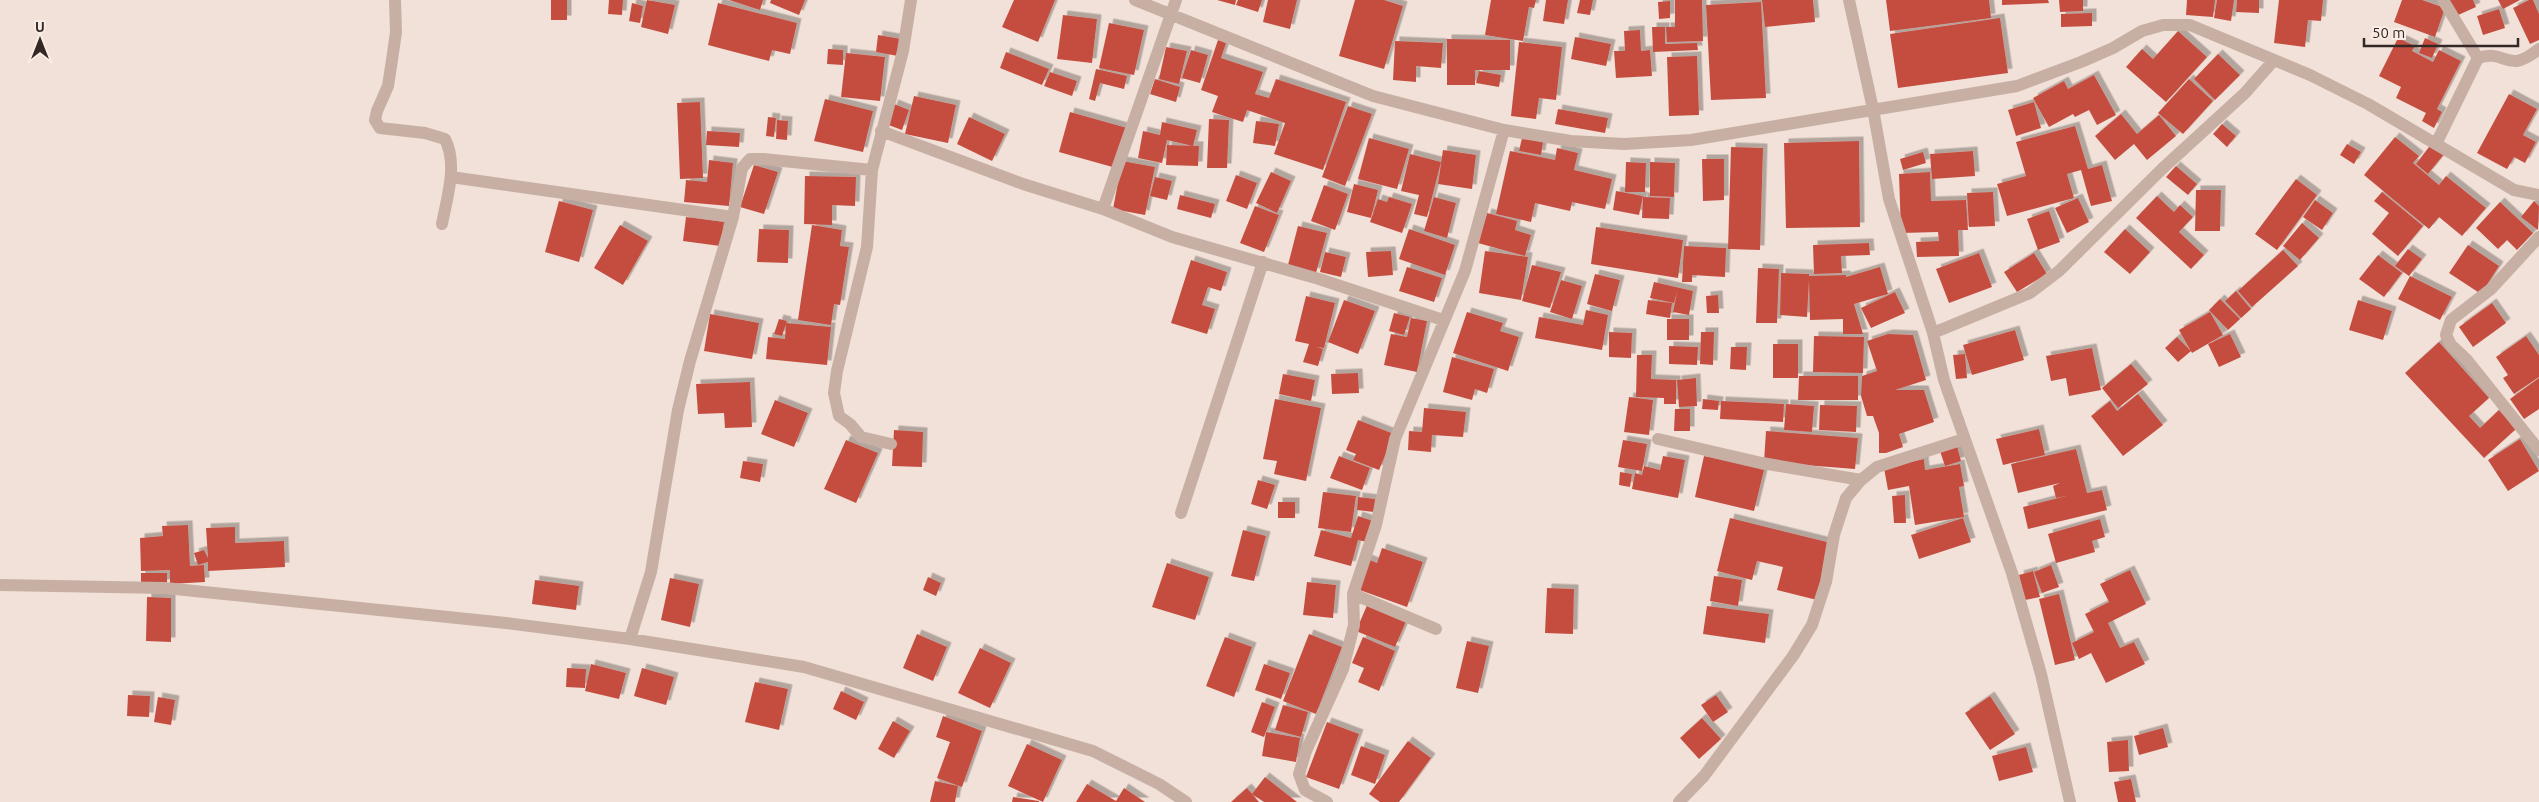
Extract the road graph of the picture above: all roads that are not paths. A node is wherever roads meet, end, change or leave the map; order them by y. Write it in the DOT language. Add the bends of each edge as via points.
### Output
graph roads {
  1 [pos="395,0"];
  2 [pos="911,0"];
  3 [pos="1135,0"];
  4 [pos="1176,0"];
  5 [pos="1849,0"];
  6 [pos="2443,0"];
  7 [pos="1170,13"];
  8 [pos="2539,49"];
  9 [pos="2478,58"];
  10 [pos="2274,60"];
  11 [pos="1873,109"];
  12 [pos="1504,130"];
  13 [pos="881,131"];
  14 [pos="2436,144"];
  15 [pos="872,170"];
  16 [pos="451,176"];
  17 [pos="2539,195"];
  18 [pos="1103,209"];
  19 [pos="733,217"];
  20 [pos="442,224"];
  21 [pos="2539,237"];
  22 [pos="1262,262"];
  23 [pos="1444,320"];
  24 [pos="1933,333"];
  25 [pos="1658,439"];
  26 [pos="1964,439"];
  27 [pos="891,444"];
  28 [pos="2539,450"];
  29 [pos="1861,480"];
  30 [pos="1181,513"];
  31 [pos="0,585"];
  32 [pos="1353,594"];
  33 [pos="1436,629"];
  34 [pos="630,639"];
  35 [pos="1186,802"];
  36 [pos="1327,802"];
  37 [pos="1678,802"];
  38 [pos="2070,802"];
  1 -- 16 [label="street" via="396,32 388,86 375,120 380,128 425,133 444,139 450,149"];
  2 -- 13 [label="street" via="903,51"];
  3 -- 7 [label="street"];
  4 -- 7 [label="street"];
  5 -- 11 [label="street"];
  6 -- 9 [label="street"];
  7 -- 12 [label="street" via="1373,96"];
  7 -- 18 [label="street"];
  8 -- 9 [label="street" via="2518,62 2507,62 2488,54"];
  9 -- 14 [label="street"];
  10 -- 11 [label="street" via="2190,25 2163,25 2142,31 2089,58 2017,86"];
  10 -- 14 [label="street" via="2368,104"];
  10 -- 24 [label="street" via="2245,93 2059,271 2030,293"];
  11 -- 12 [label="street" via="1824,120 1691,140 1624,144 1571,141"];
  11 -- 24 [label="street" via="1889,199"];
  12 -- 23 [label="street" via="1465,271"];
  13 -- 15 [label="street"];
  13 -- 18 [label="street" via="1023,184"];
  14 -- 17 [label="street" via="2514,190"];
  15 -- 19 [label="street" via="750,159 742,168"];
  15 -- 27 [label="street" via="867,247 834,393 839,416 860,437"];
  16 -- 19 [label="street"];
  16 -- 20 [label="street"];
  18 -- 22 [label="street" via="1172,237"];
  19 -- 34 [label="street" via="678,410 651,572"];
  21 -- 28 [label="street" via="2491,289 2450,320 2446,335"];
  22 -- 23 [label="street"];
  22 -- 30 [label="street"];
  23 -- 32 [label="street" via="1395,439 1376,525"];
  24 -- 26 [label="street" via="1944,380"];
  25 -- 29 [label="street" via="1762,463"];
  26 -- 29 [label="street" via="1877,467"];
  26 -- 38 [label="street" via="2020,600 2041,674"];
  29 -- 37 [label="street" via="1846,498 1839,515 1826,582 1812,625 1793,656 1704,776"];
  31 -- 34 [label="street" via="165,588 506,622"];
  32 -- 33 [label="street"];
  32 -- 36 [label="street" via="1354,625 1343,669 1299,774 1305,790"];
  34 -- 35 [label="street" via="804,667 1018,729 1092,751 1159,784"];
}
